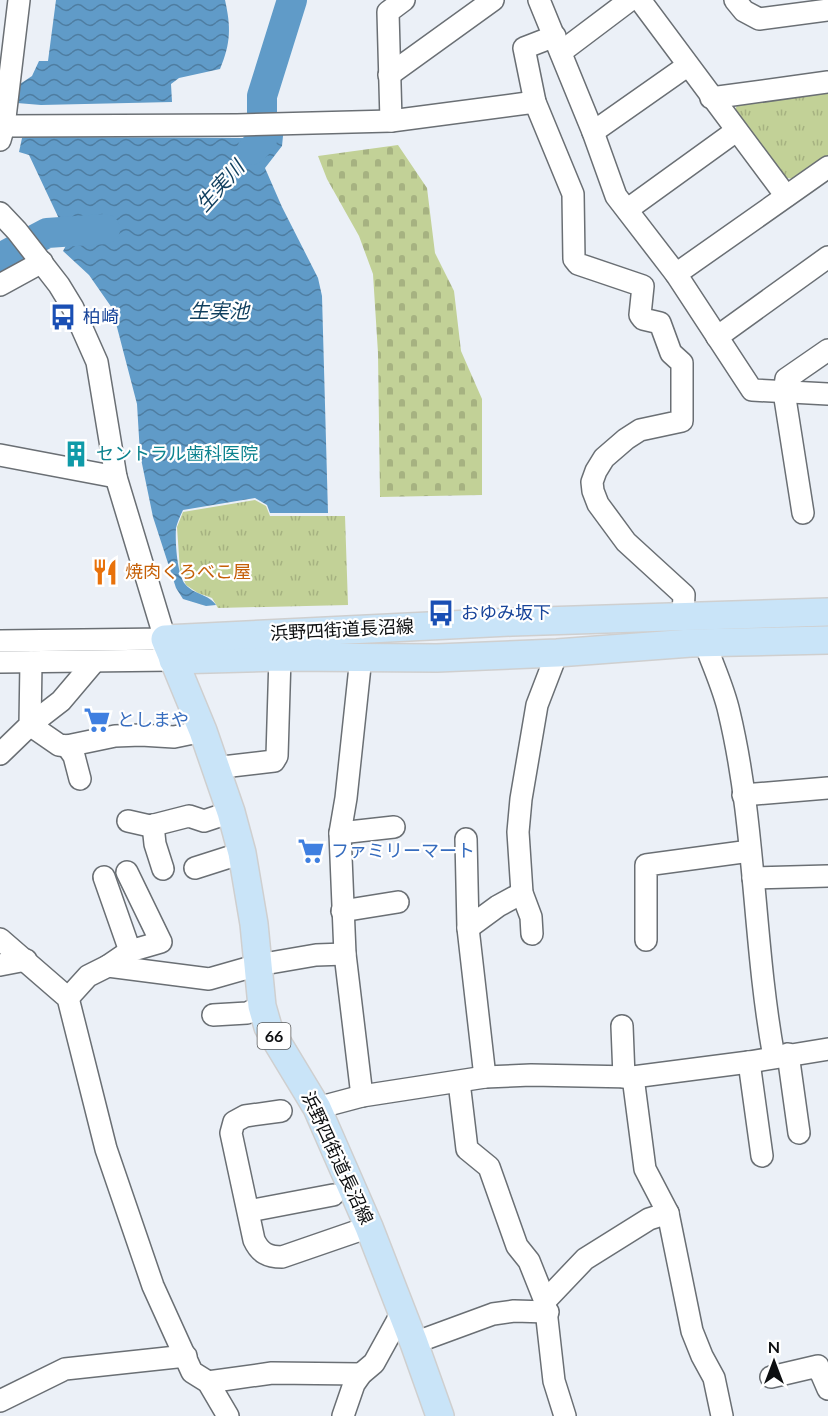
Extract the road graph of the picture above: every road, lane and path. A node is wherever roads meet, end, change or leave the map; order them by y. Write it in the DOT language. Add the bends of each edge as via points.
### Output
graph roads {
  1 [pos="20,0"];
  2 [pos="404,0"];
  3 [pos="493,0"];
  4 [pos="539,0"];
  5 [pos="630,0"];
  6 [pos="640,0"];
  7 [pos="735,0"];
  8 [pos="828,10"];
  9 [pos="558,44"];
  10 [pos="687,66"];
  11 [pos="389,75"];
  12 [pos="828,82"];
  13 [pos="711,98"];
  14 [pos="536,102"];
  15 [pos="391,121"];
  16 [pos="736,131"];
  17 [pos="593,132"];
  18 [pos="2,133"];
  19 [pos="828,167"];
  20 [pos="786,196"];
  21 [pos="628,209"];
  22 [pos="0,214"];
  23 [pos="828,257"];
  24 [pos="42,262"];
  25 [pos="672,269"];
  26 [pos="0,285"];
  27 [pos="643,286"];
  28 [pos="717,336"];
  29 [pos="828,350"];
  30 [pos="784,392"];
  31 [pos="828,394"];
  32 [pos="0,455"];
  33 [pos="116,477"];
  34 [pos="803,513"];
  35 [pos="828,612"];
  36 [pos="683,615"];
  37 [pos="828,640"];
  38 [pos="0,641"];
  39 [pos="705,643"];
  40 [pos="169,649"];
  41 [pos="557,653"];
  42 [pos="280,657"];
  43 [pos="361,657"];
  44 [pos="0,662"];
  45 [pos="32,662"];
  46 [pos="94,662"];
  47 [pos="30,725"];
  48 [pos="203,731"];
  49 [pos="67,746"];
  50 [pos="0,754"];
  51 [pos="214,768"];
  52 [pos="80,779"];
  53 [pos="828,788"];
  54 [pos="744,795"];
  55 [pos="231,812"];
  56 [pos="128,820"];
  57 [pos="153,825"];
  58 [pos="394,827"];
  59 [pos="339,833"];
  60 [pos="466,839"];
  61 [pos="750,851"];
  62 [pos="242,853"];
  63 [pos="195,868"];
  64 [pos="163,869"];
  65 [pos="127,872"];
  66 [pos="828,876"];
  67 [pos="104,878"];
  68 [pos="753,878"];
  69 [pos="522,893"];
  70 [pos="398,902"];
  71 [pos="342,911"];
  72 [pos="468,928"];
  73 [pos="532,934"];
  74 [pos="0,939"];
  75 [pos="646,940"];
  76 [pos="130,951"];
  77 [pos="345,954"];
  78 [pos="26,960"];
  79 [pos="0,965"];
  80 [pos="258,965"];
  81 [pos="108,966"];
  82 [pos="68,998"];
  83 [pos="262,1006"];
  84 [pos="213,1016"];
  85 [pos="622,1026"];
  86 [pos="828,1049"];
  87 [pos="781,1056"];
  88 [pos="749,1062"];
  89 [pos="485,1077"];
  90 [pos="628,1077"];
  91 [pos="459,1082"];
  92 [pos="362,1096"];
  93 [pos="317,1108"];
  94 [pos="281,1111"];
  95 [pos="799,1133"];
  96 [pos="762,1156"];
  97 [pos="333,1195"];
  98 [pos="249,1211"];
  99 [pos="668,1213"];
  100 [pos="369,1227"];
  101 [pos="546,1306"];
  102 [pos="401,1314"];
  103 [pos="414,1343"];
  104 [pos="186,1356"];
  105 [pos="361,1374"];
  106 [pos="771,1377"];
  107 [pos="208,1382"];
  108 [pos="828,1389"];
  109 [pos="0,1401"];
  110 [pos="228,1416"];
  111 [pos="343,1416"];
  112 [pos="440,1416"];
  113 [pos="565,1416"];
  114 [pos="722,1416"];
  1 -- 18 [label="street"];
  2 -- 11 [label="street" via="388,12"];
  3 -- 11 [label="street"];
  4 -- 9 [label="street"];
  5 -- 9 [label="street"];
  6 -- 10 [label="street"];
  7 -- 8 [label="street" via="744,11 759,19"];
  9 -- 14 [label="street" via="524,48"];
  9 -- 17 [label="street"];
  10 -- 13 [label="street"];
  10 -- 17 [label="street"];
  11 -- 15 [label="street"];
  12 -- 13 [label="street"];
  13 -- 16 [label="street"];
  14 -- 15 [label="street"];
  14 -- 27 [label="street" via="573,194 574,259 578,264"];
  15 -- 18 [label="street"];
  16 -- 20 [label="street"];
  16 -- 21 [label="street"];
  17 -- 21 [label="street" via="616,196"];
  19 -- 20 [label="street"];
  20 -- 25 [label="street"];
  21 -- 25 [label="street"];
  22 -- 24 [label="street"];
  23 -- 28 [label="street"];
  24 -- 26 [label="street"];
  24 -- 33 [label="street" via="73,308 97,362"];
  25 -- 27 [label="street"];
  25 -- 28 [label="street"];
  27 -- 36 [label="street" via="640,315 660,323 671,353 682,363 682,421 640,430 615,447 596,471 593,491 626,542 684,595"];
  28 -- 30 [label="street" via="752,390"];
  29 -- 30 [label="street" via="786,379"];
  30 -- 31 [label="street"];
  30 -- 34 [label="street"];
  32 -- 33 [label="street"];
  33 -- 40 [label="street"];
  35 -- 36 [label="main road, 浜野四街道長沼線"];
  36 -- 40 [label="main road, 浜野四街道長沼線"];
  37 -- 39 [label="main road, 浜野四街道長沼線"];
  38 -- 40 [label="street"];
  39 -- 41 [label="main road, 浜野四街道長沼線"];
  39 -- 54 [label="street" via="729,711"];
  40 -- 42 [label="main road, 浜野四街道長沼線"];
  40 -- 46 [label="street"];
  40 -- 48 [label="main road, 浜野四街道長沼線 / 66"];
  41 -- 43 [label="main road, 浜野四街道長沼線"];
  41 -- 69 [label="street" via="537,705 521,799 518,832"];
  42 -- 43 [label="main road, 浜野四街道長沼線"];
  42 -- 51 [label="street" via="277,756 273,761"];
  43 -- 59 [label="street"];
  44 -- 45 [label="street"];
  45 -- 46 [label="street"];
  45 -- 47 [label="street"];
  46 -- 47 [label="street" via="61,701"];
  47 -- 49 [label="street" via="59,745"];
  47 -- 50 [label="street"];
  48 -- 49 [label="street" via="174,737 115,736"];
  48 -- 51 [label="main road, 浜野四街道長沼線 / 66"];
  49 -- 52 [label="street"];
  51 -- 55 [label="main road, 浜野四街道長沼線 / 66"];
  53 -- 54 [label="street"];
  54 -- 61 [label="street"];
  55 -- 57 [label="street" via="204,821 189,816"];
  55 -- 62 [label="main road, 浜野四街道長沼線 / 66"];
  56 -- 57 [label="street"];
  57 -- 64 [label="street" via="154,843"];
  58 -- 59 [label="street"];
  59 -- 71 [label="street"];
  60 -- 72 [label="street"];
  61 -- 68 [label="street"];
  61 -- 75 [label="street" via="646,865"];
  62 -- 63 [label="street"];
  62 -- 80 [label="main road, 浜野四街道長沼線 / 66"];
  65 -- 76 [label="street" via="161,942"];
  66 -- 68 [label="street"];
  67 -- 76 [label="street"];
  68 -- 87 [label="street" via="766,1011"];
  69 -- 72 [label="street"];
  69 -- 73 [label="street" via="531,917"];
  70 -- 71 [label="street"];
  71 -- 77 [label="street"];
  72 -- 89 [label="street"];
  74 -- 78 [label="street"];
  76 -- 81 [label="street"];
  77 -- 80 [label="street"];
  77 -- 92 [label="street"];
  78 -- 79 [label="street"];
  78 -- 82 [label="street"];
  80 -- 81 [label="street" via="209,979"];
  80 -- 83 [label="main road, 浜野四街道長沼線 / 66"];
  81 -- 82 [label="street" via="88,976"];
  82 -- 104 [label="street" via="110,1160 153,1286"];
  83 -- 84 [label="street" via="247,1013"];
  83 -- 93 [label="main road, 浜野四街道長沼線 / 66" via="268,1027"];
  85 -- 90 [label="street"];
  86 -- 87 [label="street"];
  87 -- 88 [label="street"];
  87 -- 95 [label="street"];
  88 -- 90 [label="street"];
  88 -- 96 [label="street"];
  89 -- 90 [label="street"];
  89 -- 91 [label="street"];
  90 -- 99 [label="street" via="645,1169"];
  91 -- 92 [label="street"];
  91 -- 101 [label="street" via="467,1149 489,1167 517,1246 529,1261"];
  92 -- 93 [label="street"];
  93 -- 100 [label="main road, 浜野四街道長沼線 / 66"];
  94 -- 98 [label="street" via="245,1116 234,1122 231,1133"];
  97 -- 98 [label="street"];
  98 -- 100 [label="street" via="254,1240 269,1257 282,1257"];
  99 -- 101 [label="street" via="649,1219 585,1258"];
  99 -- 114 [label="street" via="692,1331 714,1378"];
  100 -- 102 [label="main road, 浜野四街道長沼線 / 66"];
  101 -- 103 [label="street" via="493,1314"];
  101 -- 113 [label="street" via="554,1381"];
  102 -- 103 [label="main road, 浜野四街道長沼線 / 66"];
  102 -- 105 [label="street" via="374,1363"];
  103 -- 112 [label="main road, 浜野四街道長沼線 / 66"];
  104 -- 107 [label="street" via="192,1372"];
  104 -- 109 [label="street" via="65,1369"];
  105 -- 107 [label="street" via="272,1373"];
  105 -- 111 [label="street"];
  106 -- 108 [label="street" via="818,1366"];
  107 -- 110 [label="street"];
}
